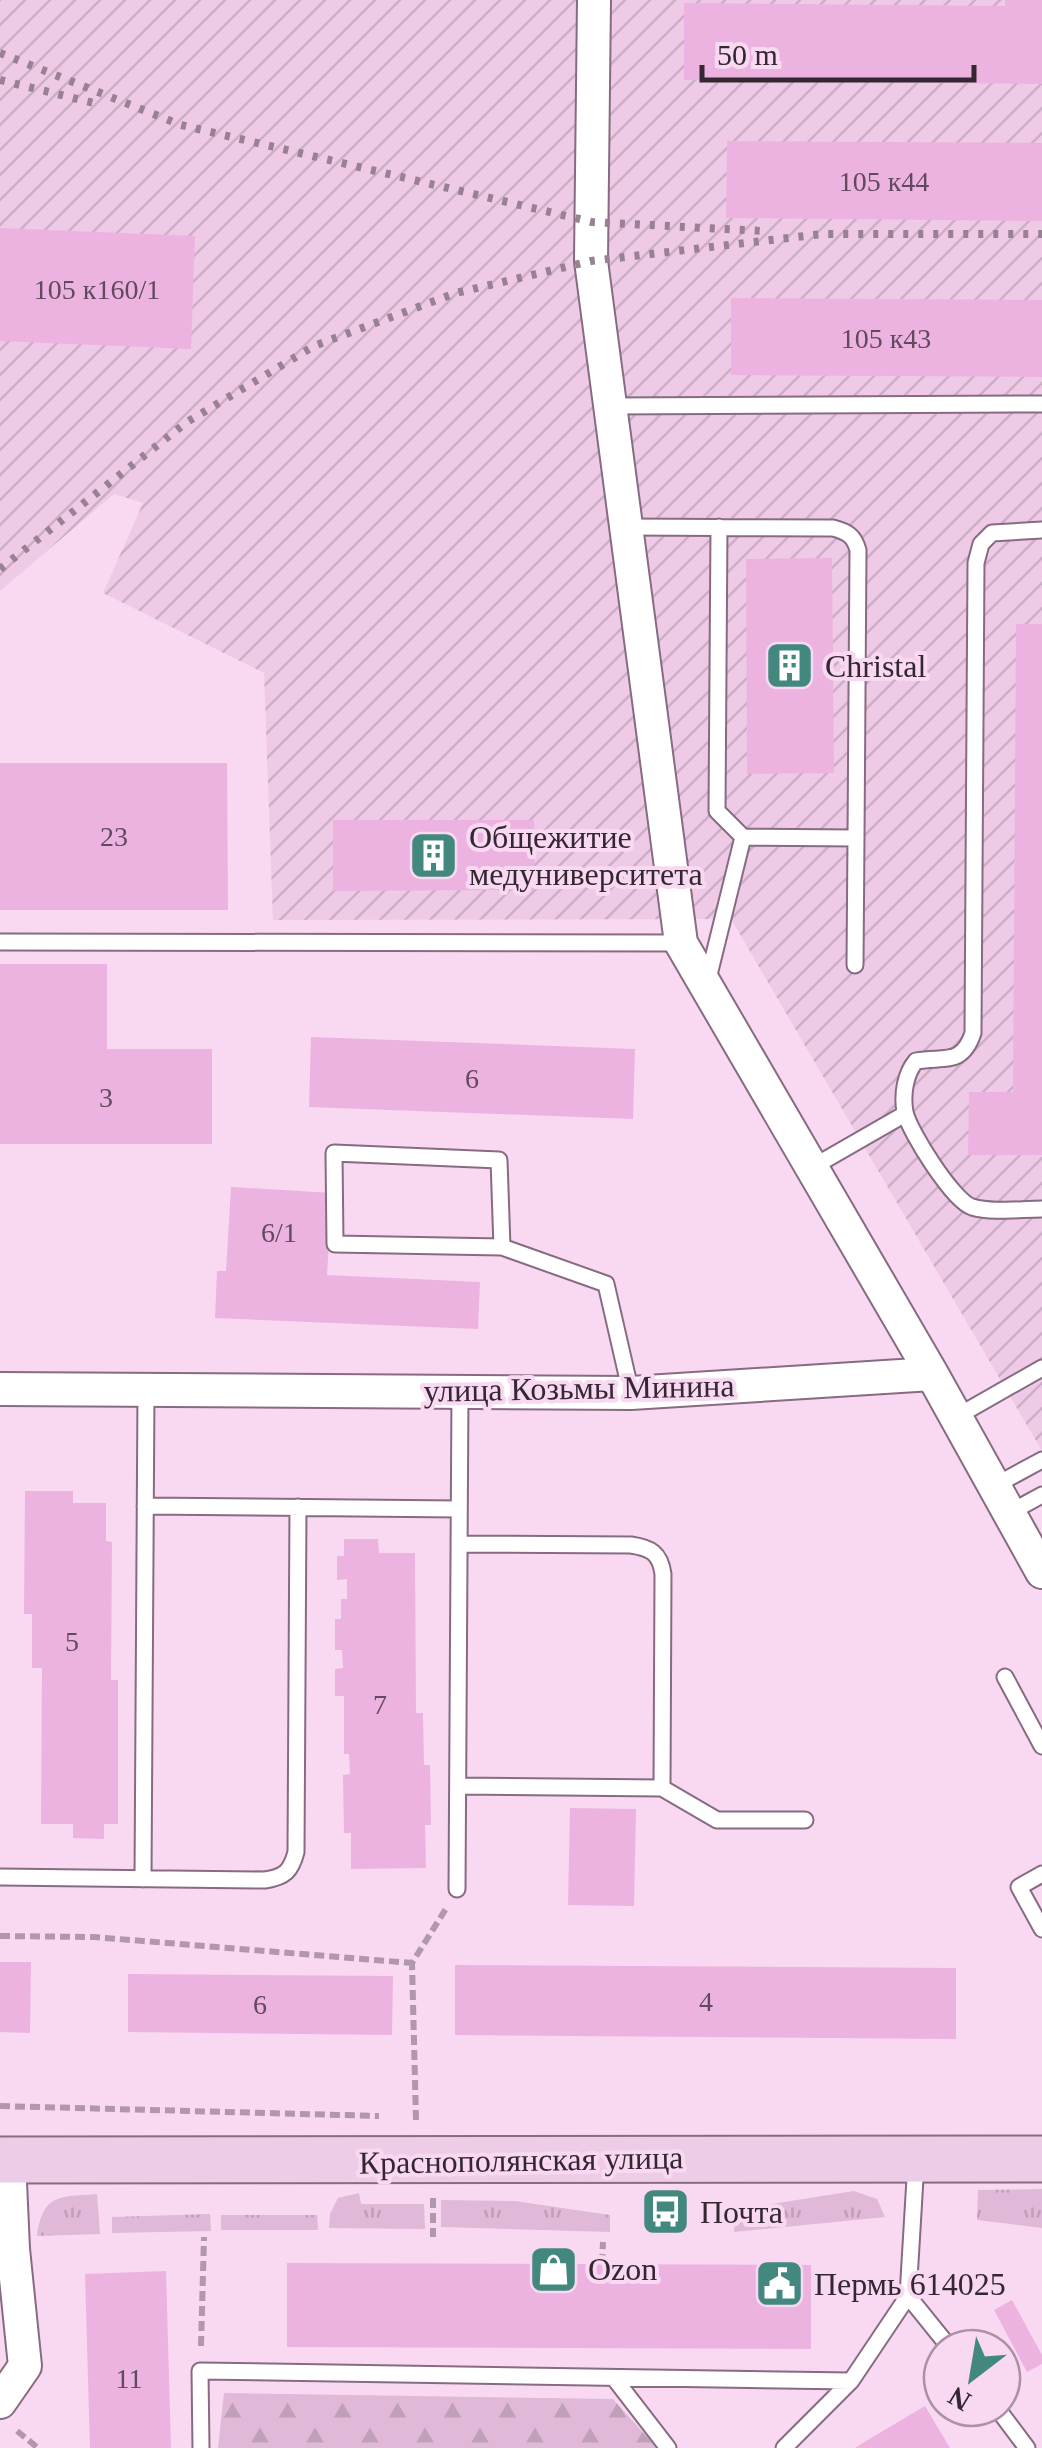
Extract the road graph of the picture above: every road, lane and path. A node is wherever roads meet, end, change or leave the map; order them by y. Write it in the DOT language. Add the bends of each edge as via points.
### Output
graph roads {
  1 [pos="594,0"];
  2 [pos="1042,404"];
  3 [pos="610,406"];
  4 [pos="626,526"];
  5 [pos="719,527"];
  6 [pos="1042,530"];
  7 [pos="743,837"];
  8 [pos="856,838"];
  9 [pos="0,942"];
  10 [pos="681,943"];
  11 [pos="855,965"];
  12 [pos="706,986"];
  13 [pos="906,1114"];
  14 [pos="812,1168"];
  15 [pos="1042,1209"];
  16 [pos="502,1246"];
  17 [pos="1042,1368"];
  18 [pos="932,1374"];
  19 [pos="0,1389"];
  20 [pos="146,1390"];
  21 [pos="460,1392"];
  22 [pos="630,1392"];
  23 [pos="956,1417"];
  24 [pos="1042,1460"];
  25 [pos="1042,1495"];
  26 [pos="1002,1500"];
  27 [pos="145,1506"];
  28 [pos="298,1508"];
  29 [pos="459,1509"];
  30 [pos="459,1544"];
  31 [pos="1042,1572"];
  32 [pos="1005,1677"];
  33 [pos="1042,1746"];
  34 [pos="458,1786"];
  35 [pos="662,1788"];
  36 [pos="805,1820"];
  37 [pos="1042,1874"];
  38 [pos="0,1877"];
  39 [pos="143,1879"];
  40 [pos="457,1889"];
  41 [pos="1042,1928"];
  42 [pos="0,1936"];
  43 [pos="412,1963"];
  44 [pos="414,2116"];
  45 [pos="916,2157"];
  46 [pos="1042,2159"];
  47 [pos="4,2160"];
  48 [pos="432,2188"];
  49 [pos="204,2237"];
  50 [pos="434,2237"];
  51 [pos="603,2242"];
  52 [pos="602,2264"];
  53 [pos="908,2296"];
  54 [pos="934,2328"];
  55 [pos="12,2366"];
  56 [pos="200,2372"];
  57 [pos="614,2378"];
  58 [pos="851,2381"];
  59 [pos="0,2402"];
  60 [pos="201,2448"];
  61 [pos="668,2448"];
  62 [pos="784,2448"];
  1 -- 3 [label="street" via="592,262"];
  2 -- 3 [label="lane"];
  3 -- 4 [label="street"];
  4 -- 5 [label="lane"];
  4 -- 10 [label="street"];
  5 -- 7 [label="lane" via="718,811"];
  5 -- 8 [label="lane" via="834,528 855,540"];
  6 -- 13 [label="lane" via="992,533 976,563 974,1034 961,1056 916,1060 906,1081"];
  7 -- 8 [label="lane"];
  7 -- 12 [label="lane"];
  8 -- 11 [label="lane"];
  9 -- 10 [label="lane"];
  10 -- 12 [label="street"];
  12 -- 14 [label="street"];
  13 -- 14 [label="lane"];
  13 -- 15 [label="lane" via="960,1202"];
  14 -- 18 [label="street"];
  16 -- 16 [label="lane" via="499,1160 334,1153 335,1244"];
  16 -- 22 [label="lane" via="606,1284"];
  17 -- 23 [label="lane"];
  18 -- 22 [label="street, улица Козьмы Минина"];
  18 -- 23 [label="street"];
  19 -- 20 [label="street, улица Козьмы Минина"];
  20 -- 21 [label="street, улица Козьмы Минина"];
  20 -- 27 [label="lane"];
  21 -- 22 [label="street, улица Козьмы Минина"];
  21 -- 29 [label="lane"];
  23 -- 26 [label="street"];
  24 -- 26 [label="lane"];
  25 -- 26 [label="lane"];
  26 -- 31 [label="street"];
  27 -- 28 [label="lane"];
  27 -- 39 [label="lane"];
  28 -- 29 [label="lane"];
  28 -- 39 [label="lane" via="292,1868 265,1880"];
  29 -- 30 [label="lane"];
  30 -- 34 [label="lane"];
  30 -- 35 [label="lane" via="631,1545 661,1559"];
  32 -- 33 [label="lane"];
  34 -- 35 [label="lane"];
  34 -- 40 [label="lane"];
  35 -- 36 [label="lane" via="716,1820"];
  37 -- 41 [label="lane" via="1020,1886"];
  38 -- 39 [label="lane"];
  40 -- 43 [label="path"];
  42 -- 43 [label="path" via="94,1937"];
  43 -- 44 [label="path"];
  45 -- 46 [label="main road, Краснополянская улица"];
  45 -- 47 [label="main road, Краснополянская улица"];
  45 -- 53 [label="lane"];
  47 -- 55 [label="street" via="13,2249"];
  48 -- 50 [label="path"];
  49 -- 56 [label="path"];
  51 -- 52 [label="path"];
  53 -- 54 [label="lane"];
  53 -- 58 [label="lane"];
  55 -- 59 [label="street"];
  56 -- 57 [label="lane"];
  56 -- 60 [label="lane"];
  57 -- 58 [label="lane"];
  57 -- 61 [label="lane"];
  58 -- 62 [label="lane"];
}
